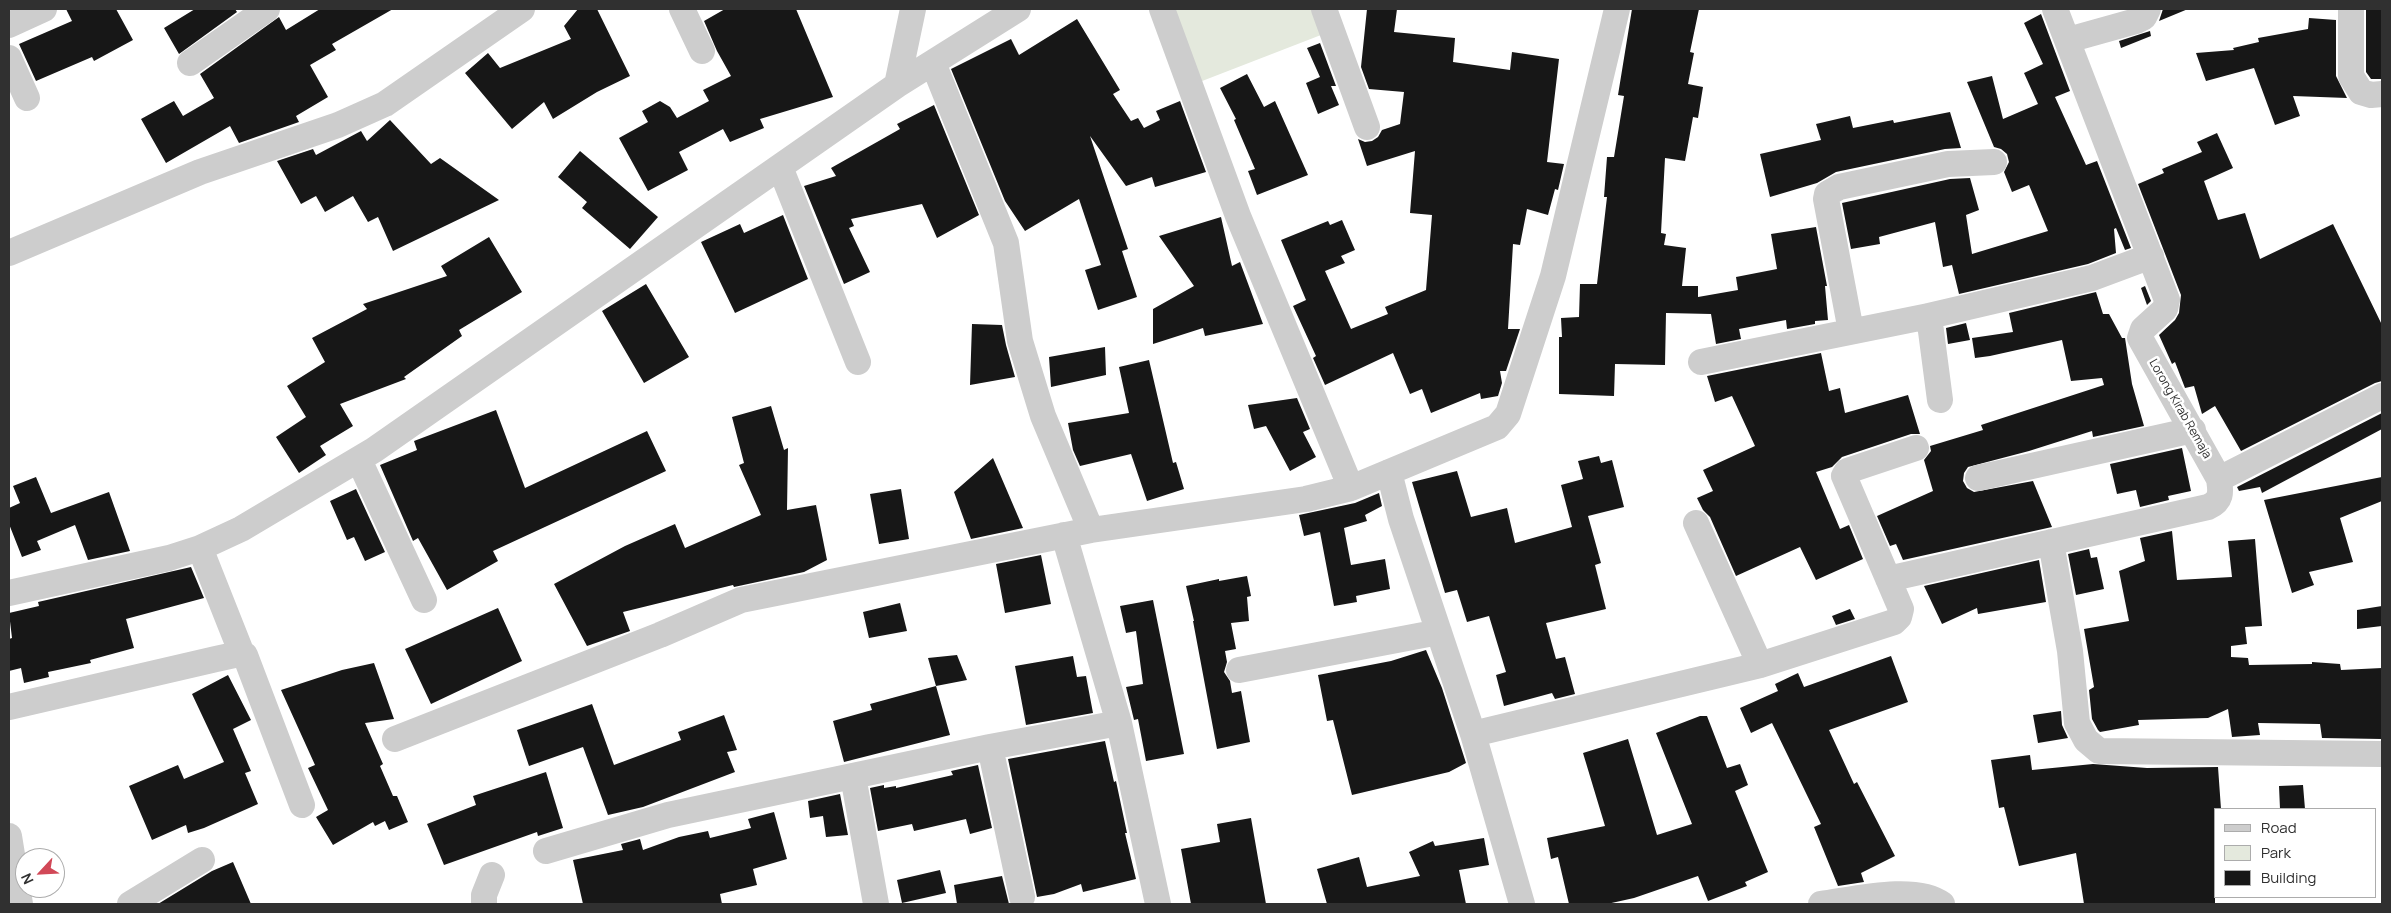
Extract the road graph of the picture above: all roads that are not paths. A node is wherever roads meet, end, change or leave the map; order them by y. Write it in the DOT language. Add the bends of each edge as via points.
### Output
graph roads {
  1 [pos="44,9"];
  2 [pos="268,9"];
  3 [pos="522,9"];
  4 [pos="682,9"];
  5 [pos="913,9"];
  6 [pos="1018,9"];
  7 [pos="1162,9"];
  8 [pos="1324,9"];
  9 [pos="1617,9"];
  10 [pos="2055,9"];
  11 [pos="2148,9"];
  12 [pos="2351,9"];
  13 [pos="9,25"];
  14 [pos="2068,40"];
  15 [pos="702,51"];
  16 [pos="9,58"];
  17 [pos="190,63"];
  18 [pos="933,63"];
  19 [pos="897,85"];
  20 [pos="2382,94"];
  21 [pos="27,98"];
  22 [pos="1367,127"];
  23 [pos="1994,162"];
  24 [pos="780,167"];
  25 [pos="9,254"];
  26 [pos="2151,256"];
  27 [pos="1929,316"];
  28 [pos="1851,331"];
  29 [pos="858,362"];
  30 [pos="1701,362"];
  31 [pos="2382,396"];
  32 [pos="1940,400"];
  33 [pos="2193,430"];
  34 [pos="1916,448"];
  35 [pos="359,460"];
  36 [pos="1389,472"];
  37 [pos="1978,478"];
  38 [pos="2219,479"];
  39 [pos="1351,488"];
  40 [pos="1696,522"];
  41 [pos="1090,530"];
  42 [pos="1064,535"];
  43 [pos="2051,542"];
  44 [pos="200,548"];
  45 [pos="1888,579"];
  46 [pos="9,593"];
  47 [pos="424,600"];
  48 [pos="1439,632"];
  49 [pos="242,654"];
  50 [pos="1760,665"];
  51 [pos="1239,670"];
  52 [pos="9,706"];
  53 [pos="1119,723"];
  54 [pos="1473,734"];
  55 [pos="394,739"];
  56 [pos="990,746"];
  57 [pos="2382,754"];
  58 [pos="853,776"];
  59 [pos="302,805"];
  60 [pos="9,836"];
  61 [pos="546,851"];
  62 [pos="202,860"];
  63 [pos="492,875"];
  64 [pos="1022,897"];
  65 [pos="20,904"];
  66 [pos="130,904"];
  67 [pos="484,904"];
  68 [pos="876,904"];
  69 [pos="1158,904"];
  70 [pos="1522,904"];
  71 [pos="1821,904"];
  72 [pos="1942,904"];
  1 -- 13 [label="street"];
  2 -- 17 [label="street"];
  3 -- 25 [label="street" via="385,104 338,125 200,172"];
  4 -- 15 [label="street"];
  5 -- 19 [label="street"];
  6 -- 18 [label="street"];
  7 -- 39 [label="street" via="1238,216"];
  8 -- 22 [label="street"];
  9 -- 36 [label="street" via="1553,276 1508,414 1498,427"];
  10 -- 14 [label="street, Lorong Kirab Remaja"];
  11 -- 14 [label="street" via="2144,17 2136,21"];
  12 -- 20 [label="street" via="2351,76 2361,92"];
  14 -- 26 [label="street, Lorong Kirab Remaja"];
  16 -- 21 [label="street"];
  18 -- 19 [label="street"];
  18 -- 41 [label="street" via="1006,243 1020,341 1043,416"];
  19 -- 24 [label="street"];
  23 -- 28 [label="street" via="1931,167 1839,187 1827,194"];
  24 -- 29 [label="street"];
  24 -- 35 [label="street"];
  26 -- 27 [label="street" via="2092,278"];
  26 -- 33 [label="street, Lorong Kirab Remaja" via="2167,306 2143,329 2140,338"];
  27 -- 28 [label="street"];
  27 -- 32 [label="street"];
  28 -- 30 [label="street"];
  31 -- 38 [label="street"];
  33 -- 37 [label="street"];
  33 -- 38 [label="street, Lorong Kirab Remaja"];
  34 -- 45 [label="street" via="1845,473 1845,480"];
  35 -- 44 [label="street" via="240,529"];
  35 -- 47 [label="street"];
  36 -- 39 [label="street"];
  36 -- 48 [label="street" via="1401,519"];
  38 -- 43 [label="street" via="2221,491 2216,504"];
  39 -- 41 [label="street" via="1306,499"];
  40 -- 50 [label="street"];
  41 -- 42 [label="street"];
  42 -- 53 [label="street"];
  42 -- 55 [label="street" via="741,600"];
  43 -- 45 [label="street"];
  43 -- 57 [label="street" via="2070,651 2076,723 2086,740 2099,751"];
  44 -- 46 [label="street" via="169,558"];
  44 -- 49 [label="street"];
  45 -- 50 [label="street" via="1901,609 1894,622"];
  48 -- 51 [label="street"];
  48 -- 54 [label="street"];
  49 -- 52 [label="street"];
  49 -- 59 [label="street" via="248,659"];
  50 -- 54 [label="street"];
  53 -- 56 [label="street"];
  53 -- 69 [label="street"];
  54 -- 70 [label="street"];
  56 -- 58 [label="street"];
  56 -- 64 [label="street"];
  58 -- 61 [label="street" via="668,815"];
  58 -- 68 [label="street"];
  60 -- 65 [label="street"];
  62 -- 66 [label="street"];
  63 -- 67 [label="street"];
  71 -- 72 [label="street" via="1900,894 1921,896"];
}
